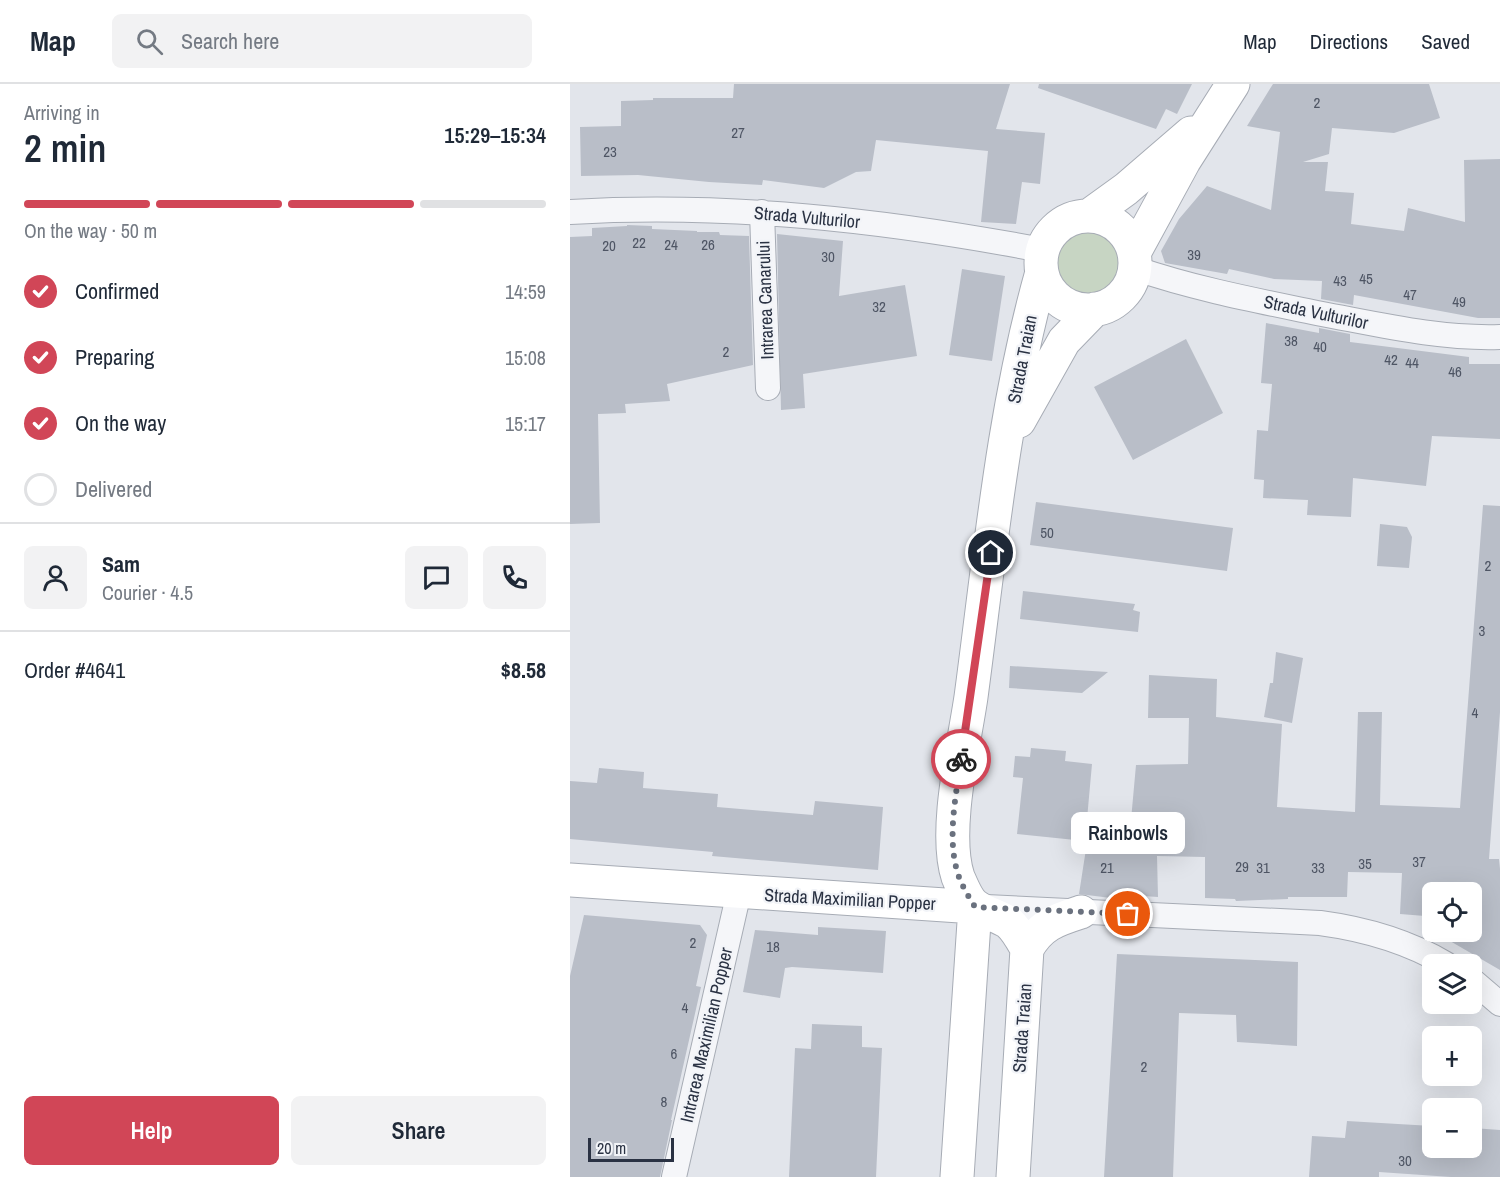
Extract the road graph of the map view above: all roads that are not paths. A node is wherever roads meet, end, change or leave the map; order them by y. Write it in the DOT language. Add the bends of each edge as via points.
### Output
graph roads {
  1 [pos="1233,84"];
  2 [pos="1212,114"];
  3 [pos="570,212"];
  4 [pos="762,212"];
  5 [pos="1090,215"];
  6 [pos="1134,260"];
  7 [pos="1042,261"];
  8 [pos="1095,309"];
  9 [pos="1500,337"];
  10 [pos="768,388"];
  11 [pos="1006,447"];
  12 [pos="953,848"];
  13 [pos="570,880"];
  14 [pos="739,892"];
  15 [pos="913,903"];
  16 [pos="975,907"];
  17 [pos="1081,912"];
  18 [pos="1027,949"];
  19 [pos="1425,954"];
  20 [pos="1482,989"];
  21 [pos="1500,1004"];
  22 [pos="674,1177"];
  23 [pos="957,1177"];
  24 [pos="1013,1177"];
  1 -- 2 [label="street"];
  2 -- 5 [label="street"];
  2 -- 6 [label="street"];
  3 -- 4 [label="street, Strada Vulturilor"];
  4 -- 7 [label="street, Strada Vulturilor" via="882,224"];
  4 -- 10 [label="street, Intrarea Canarului"];
  5 -- 6 [label="street" via="1118,227 1128,238"];
  5 -- 7 [label="street" via="1060,224 1049,236"];
  6 -- 8 [label="street" via="1130,283 1122,295"];
  6 -- 9 [label="street, Strada Vulturilor" via="1165,278 1232,295 1388,327 1472,338"];
  7 -- 8 [label="street" via="1047,285 1055,297 1067,305"];
  7 -- 11 [label="street, Strada Traian"];
  8 -- 11 [label="street, Strada Traian" via="1064,341"];
  11 -- 12 [label="street, Strada Traian" via="961,762"];
  12 -- 15 [label="street" via="938,884"];
  12 -- 16 [label="street, Strada Traian" via="958,876"];
  13 -- 14 [label="street, Strada Maximilian Popper"];
  14 -- 15 [label="street, Strada Maximilian Popper"];
  14 -- 22 [label="street, Intrarea Maximilian Popper"];
  15 -- 16 [label="street, Strada Maximilian Popper"];
  16 -- 17 [label="street, Strada Maximilian Popper"];
  16 -- 18 [label="street" via="1011,924"];
  16 -- 23 [label="street"];
  17 -- 18 [label="street" via="1045,926"];
  17 -- 19 [label="street, Strada Maximilian Popper" via="1332,925 1388,937"];
  18 -- 24 [label="street, Strada Traian"];
  20 -- 21 [label="street"];
}
